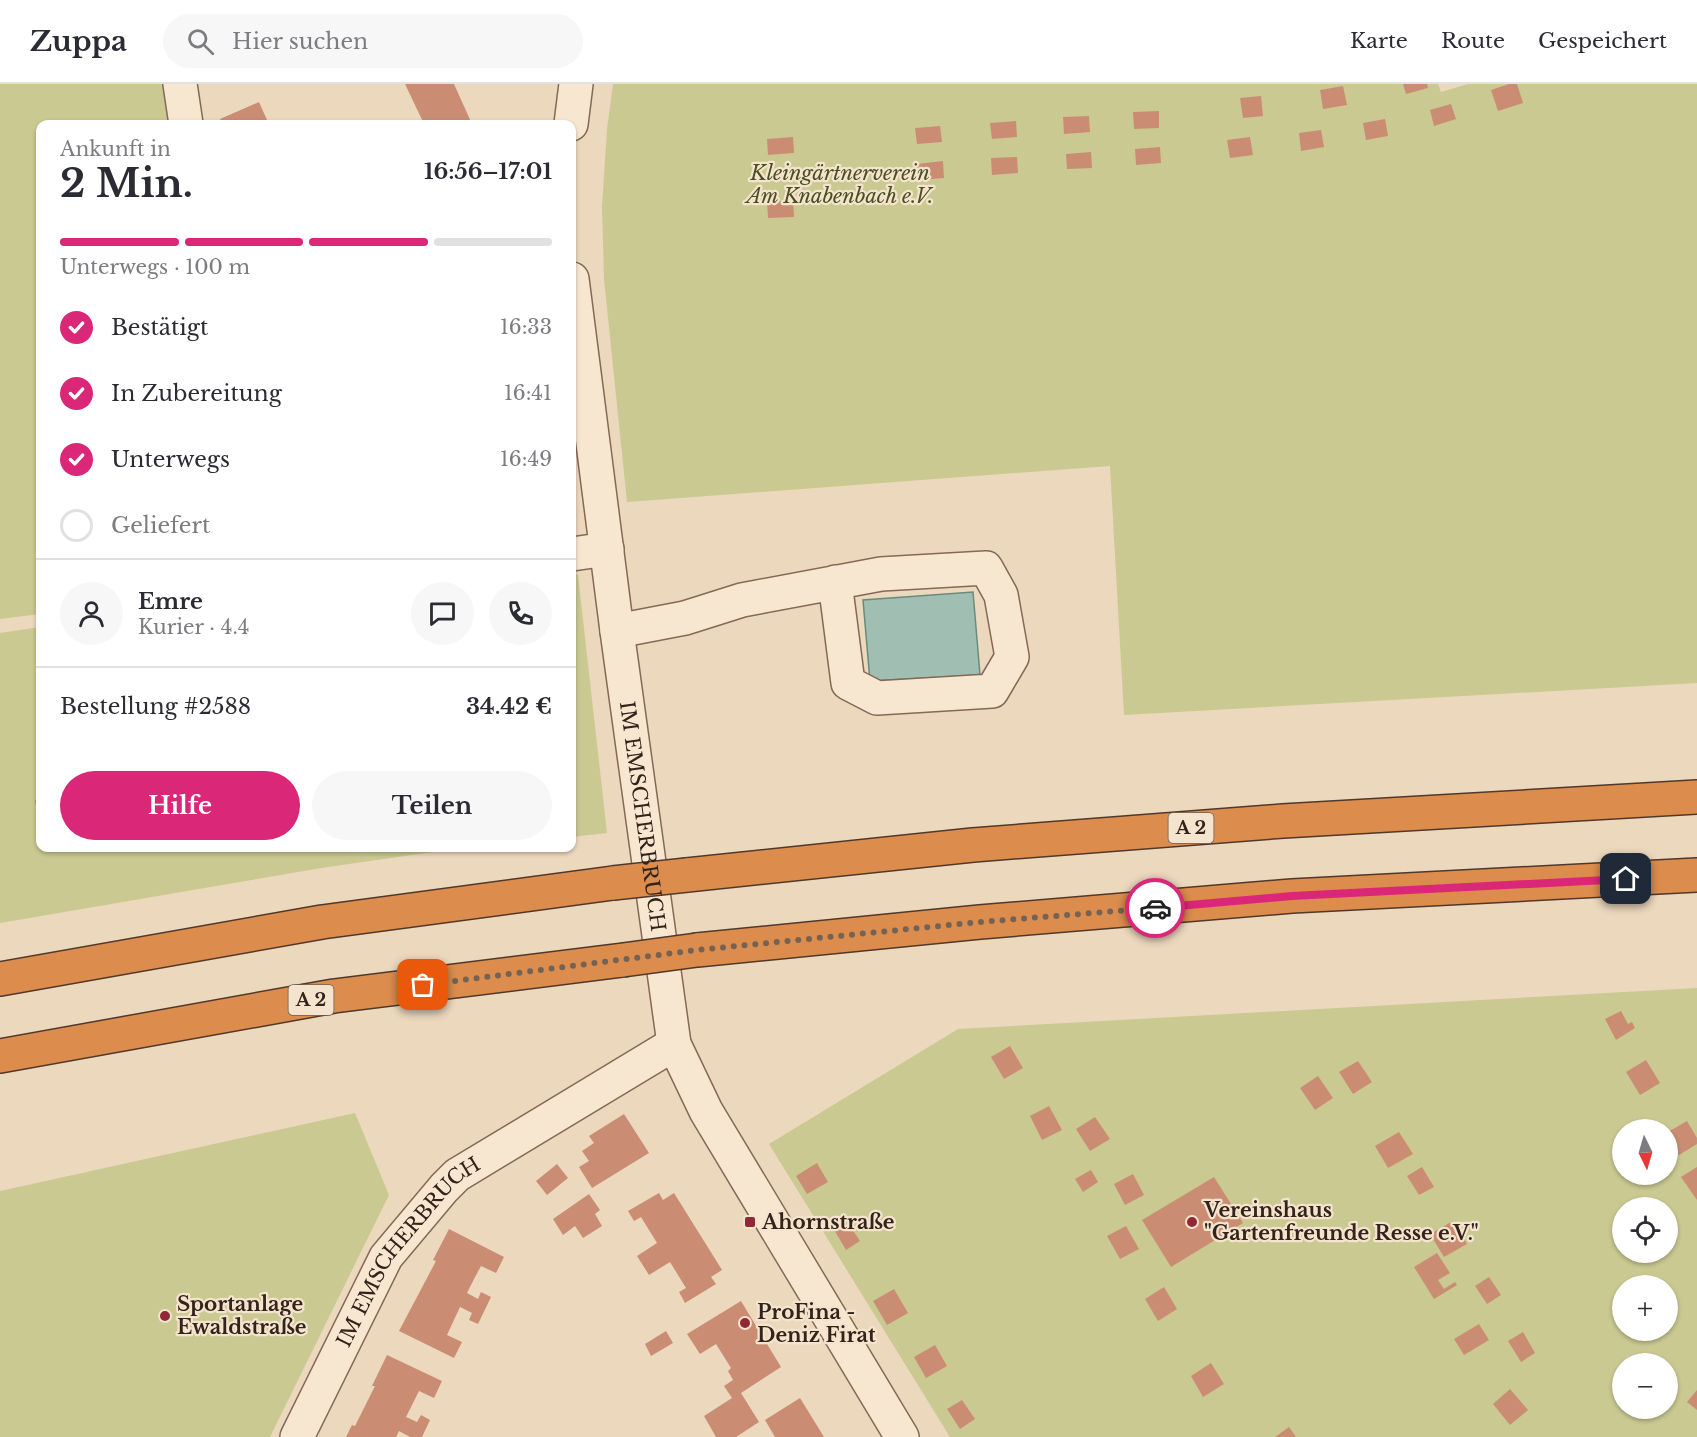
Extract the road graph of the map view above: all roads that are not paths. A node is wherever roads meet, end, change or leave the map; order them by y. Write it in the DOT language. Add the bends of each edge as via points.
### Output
graph roads {
  1 [pos="180,84"];
  2 [pos="576,84"];
  3 [pos="185,120"];
  4 [pos="572,120"];
  5 [pos="576,310"];
  6 [pos="607,549"];
  7 [pos="576,553"];
  8 [pos="835,582"];
  9 [pos="617,631"];
  10 [pos="1697,796"];
  11 [pos="1697,875"];
  12 [pos="0,979"];
  13 [pos="674,1044"];
  14 [pos="0,1056"];
  15 [pos="297,1437"];
  16 [pos="902,1437"];
  1 -- 3 [label="street"];
  2 -- 4 [label="street"];
  5 -- 6 [label="street, IM EMSCHERBRUCH"];
  6 -- 7 [label="street"];
  6 -- 9 [label="street, IM EMSCHERBRUCH"];
  8 -- 8 [label="street" via="881,574 986,568 1001,595 1012,657 992,691 878,698 848,683"];
  8 -- 9 [label="street"];
  9 -- 13 [label="street, IM EMSCHERBRUCH"];
  10 -- 12 [label="highway, A 2, bridge" via="973,845 687,875 322,922"];
  11 -- 14 [label="highway, A 2, bridge" via="1292,896 697,950 334,996"];
  13 -- 15 [label="street, IM EMSCHERBRUCH" via="457,1175 444,1188 386,1257"];
  13 -- 16 [label="street" via="706,1111"];
}
